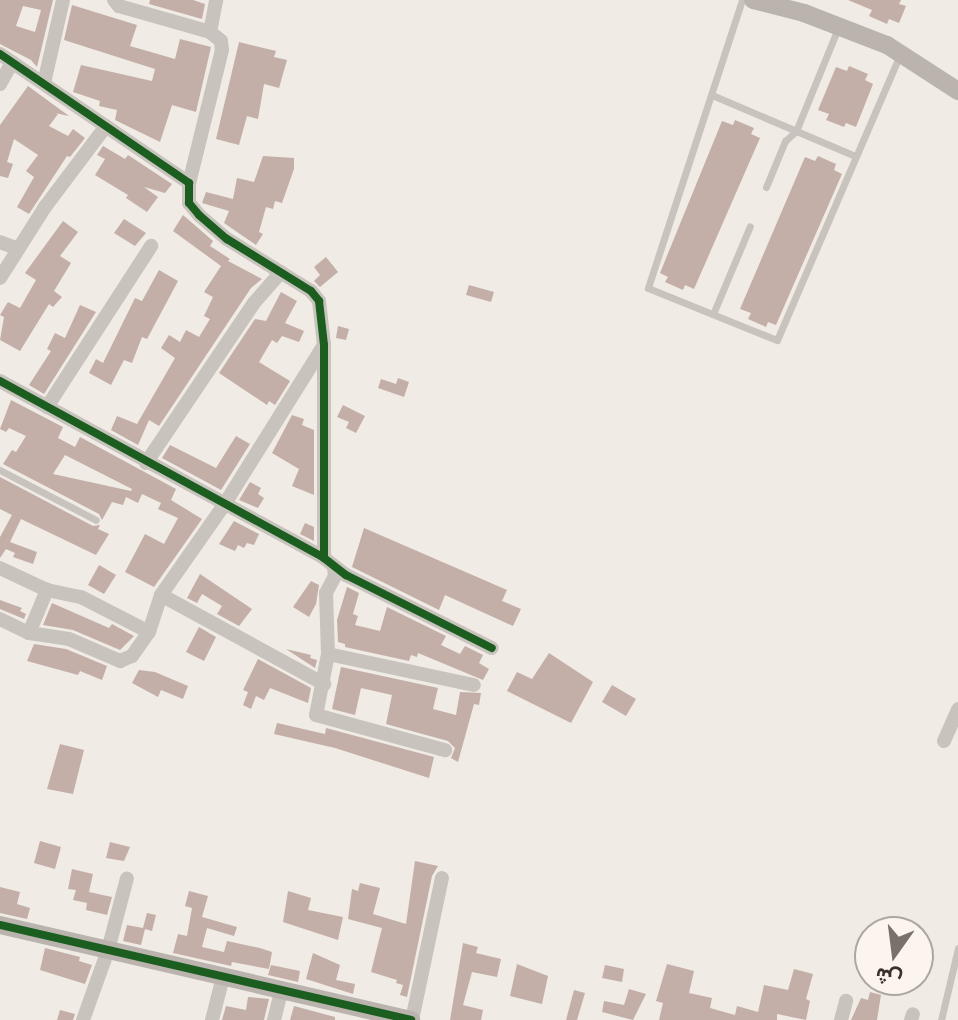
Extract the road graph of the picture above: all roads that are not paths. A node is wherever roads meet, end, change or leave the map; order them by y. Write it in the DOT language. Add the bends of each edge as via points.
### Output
graph roads {
  1 [pos="63,0"];
  2 [pos="114,0"];
  3 [pos="216,0"];
  4 [pos="742,0"];
  5 [pos="753,0"];
  6 [pos="839,26"];
  7 [pos="210,32"];
  8 [pos="901,52"];
  9 [pos="6,58"];
  10 [pos="44,83"];
  11 [pos="0,84"];
  12 [pos="958,91"];
  13 [pos="712,95"];
  14 [pos="106,126"];
  15 [pos="796,131"];
  16 [pos="855,156"];
  17 [pos="189,183"];
  18 [pos="766,187"];
  19 [pos="750,226"];
  20 [pos="0,242"];
  21 [pos="151,246"];
  22 [pos="18,249"];
  23 [pos="281,272"];
  24 [pos="0,278"];
  25 [pos="713,314"];
  26 [pos="324,345"];
  27 [pos="0,381"];
  28 [pos="47,407"];
  29 [pos="146,463"];
  30 [pos="0,470"];
  31 [pos="224,505"];
  32 [pos="96,520"];
  33 [pos="329,563"];
  34 [pos="0,568"];
  35 [pos="47,590"];
  36 [pos="161,595"];
  37 [pos="0,619"];
  38 [pos="149,632"];
  39 [pos="29,633"];
  40 [pos="492,648"];
  41 [pos="328,654"];
  42 [pos="324,684"];
  43 [pos="474,685"];
  44 [pos="958,709"];
  45 [pos="944,741"];
  46 [pos="445,750"];
  47 [pos="127,878"];
  48 [pos="442,878"];
  49 [pos="0,925"];
  50 [pos="958,948"];
  51 [pos="108,950"];
  52 [pos="223,977"];
  53 [pos="282,989"];
  54 [pos="846,1001"];
  55 [pos="83,1020"];
  56 [pos="212,1020"];
  57 [pos="274,1020"];
  58 [pos="412,1020"];
  59 [pos="841,1020"];
  60 [pos="941,1020"];
  1 -- 10 [label="street"];
  2 -- 7 [label="street" via="119,6"];
  3 -- 7 [label="street"];
  4 -- 13 [label="lane"];
  5 -- 6 [label="street"];
  6 -- 8 [label="street"];
  6 -- 15 [label="lane"];
  7 -- 17 [label="street" via="221,41 222,50"];
  8 -- 12 [label="street"];
  8 -- 16 [label="lane"];
  9 -- 10 [label="street"];
  9 -- 11 [label="street"];
  10 -- 14 [label="street"];
  13 -- 15 [label="lane"];
  13 -- 25 [label="lane" via="648,288"];
  14 -- 17 [label="street"];
  14 -- 22 [label="street"];
  15 -- 16 [label="lane"];
  15 -- 18 [label="lane" via="785,141"];
  16 -- 25 [label="lane" via="777,340"];
  17 -- 23 [label="street" via="189,203 199,215"];
  19 -- 25 [label="lane"];
  20 -- 22 [label="street"];
  21 -- 28 [label="street"];
  22 -- 24 [label="street"];
  23 -- 26 [label="street" via="319,301"];
  23 -- 29 [label="street" via="254,303"];
  26 -- 31 [label="street"];
  26 -- 33 [label="street"];
  27 -- 28 [label="street"];
  28 -- 29 [label="street"];
  29 -- 31 [label="street"];
  30 -- 32 [label="lane"];
  31 -- 33 [label="street"];
  31 -- 36 [label="street"];
  33 -- 40 [label="street"];
  33 -- 41 [label="street" via="335,576 326,593"];
  34 -- 35 [label="street"];
  35 -- 38 [label="street" via="81,597"];
  35 -- 39 [label="street"];
  36 -- 38 [label="street"];
  36 -- 42 [label="street"];
  37 -- 39 [label="street"];
  38 -- 39 [label="street" via="132,656 120,661 69,639"];
  41 -- 42 [label="street"];
  41 -- 43 [label="street"];
  42 -- 46 [label="street" via="316,715"];
  44 -- 45 [label="street"];
  47 -- 51 [label="street"];
  48 -- 58 [label="street"];
  49 -- 51 [label="street"];
  50 -- 60 [label="lane"];
  51 -- 52 [label="street"];
  51 -- 55 [label="street"];
  52 -- 53 [label="street"];
  52 -- 56 [label="street"];
  53 -- 57 [label="street"];
  53 -- 58 [label="street"];
  54 -- 59 [label="street"];
}
